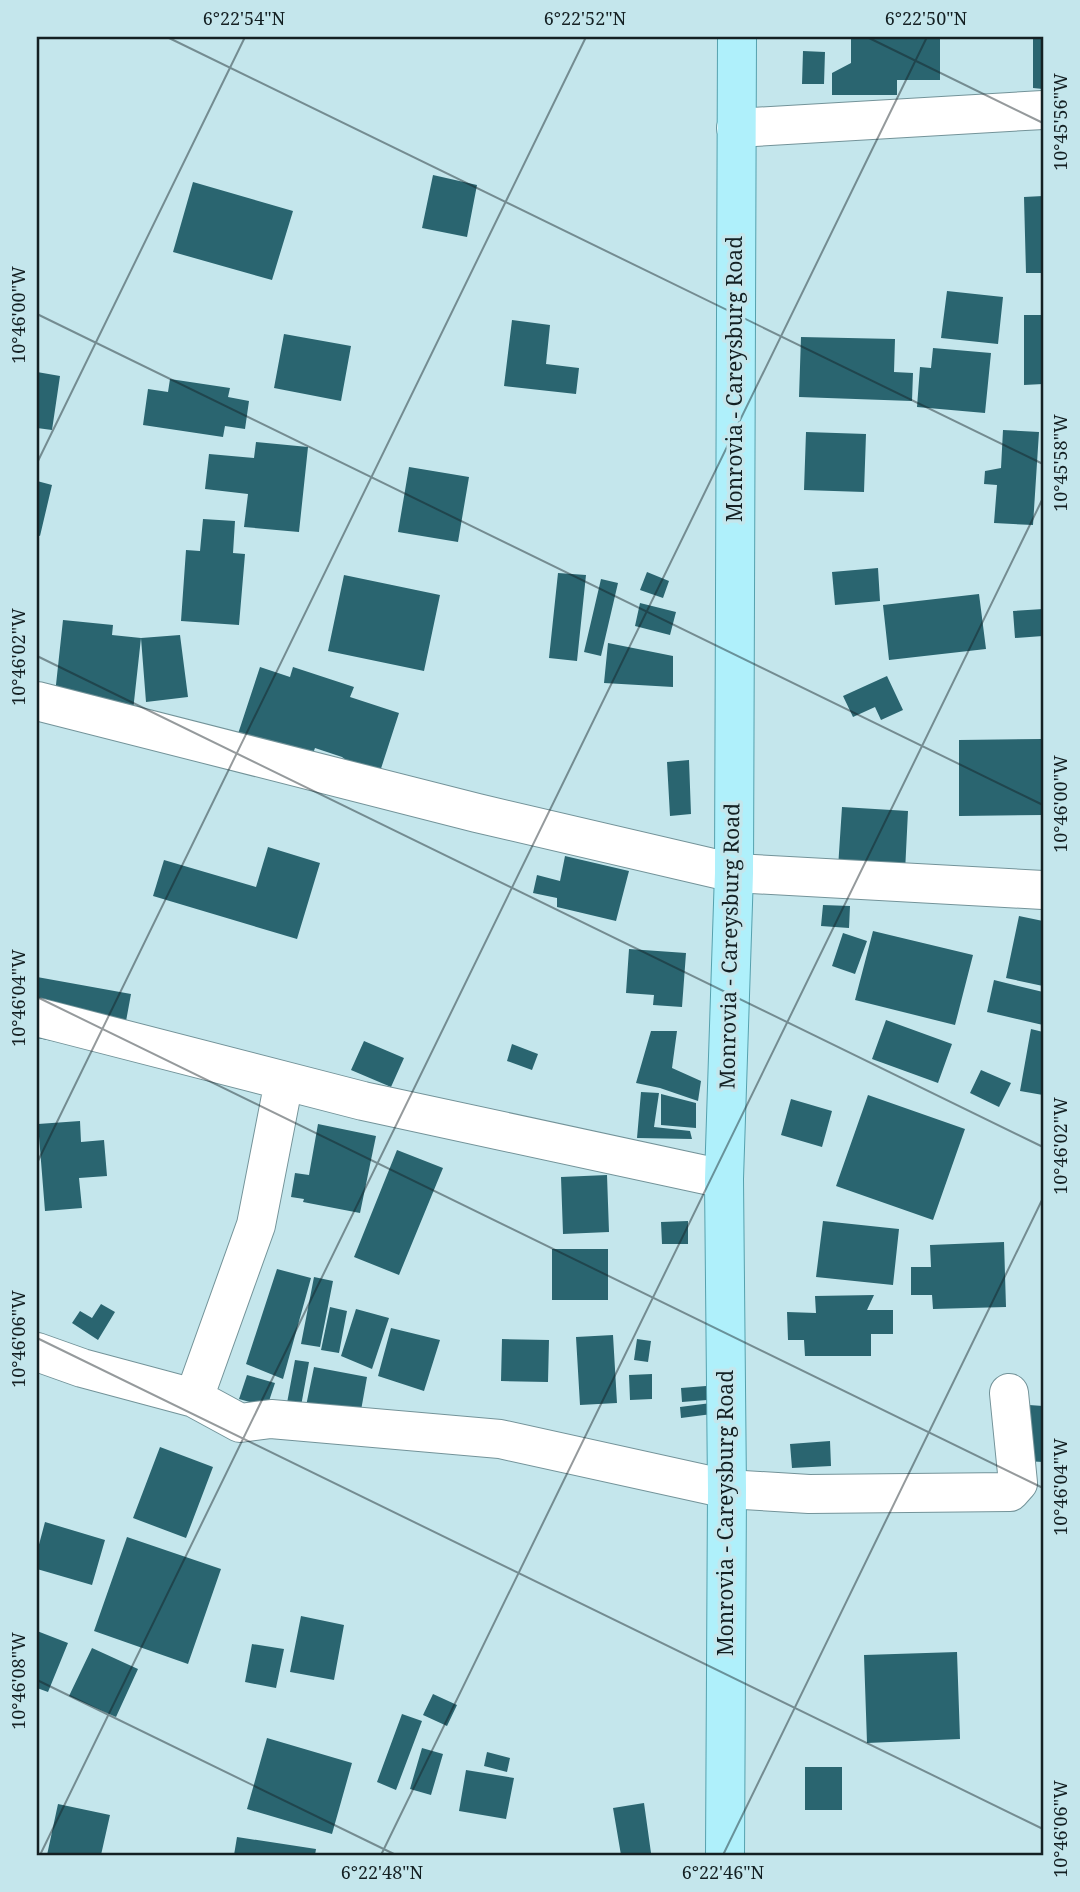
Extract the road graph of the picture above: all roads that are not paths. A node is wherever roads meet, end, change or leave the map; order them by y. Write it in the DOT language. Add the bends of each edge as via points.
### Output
graph roads {
  1 [pos="737,37"];
  2 [pos="1043,110"];
  3 [pos="736,128"];
  4 [pos="37,701"];
  5 [pos="734,873"];
  6 [pos="1043,890"];
  7 [pos="37,1017"];
  8 [pos="284,1081"];
  9 [pos="724,1179"];
  10 [pos="37,1352"];
  11 [pos="1009,1393"];
  12 [pos="194,1398"];
  13 [pos="727,1489"];
  14 [pos="725,1855"];
  1 -- 3 [label="main road, Monrovia - Careysburg Road"];
  2 -- 3 [label="street"];
  3 -- 5 [label="main road, Monrovia - Careysburg Road"];
  4 -- 5 [label="street"];
  5 -- 6 [label="street"];
  5 -- 9 [label="main road, Monrovia - Careysburg Road"];
  7 -- 8 [label="street"];
  8 -- 9 [label="street"];
  8 -- 12 [label="street" via="256,1225"];
  9 -- 13 [label="main road, Monrovia - Careysburg Road"];
  10 -- 12 [label="street"];
  11 -- 13 [label="street" via="1018,1483 1010,1492 809,1494"];
  12 -- 13 [label="street" via="240,1423 271,1419 499,1439"];
  13 -- 14 [label="main road, Monrovia - Careysburg Road"];
}
